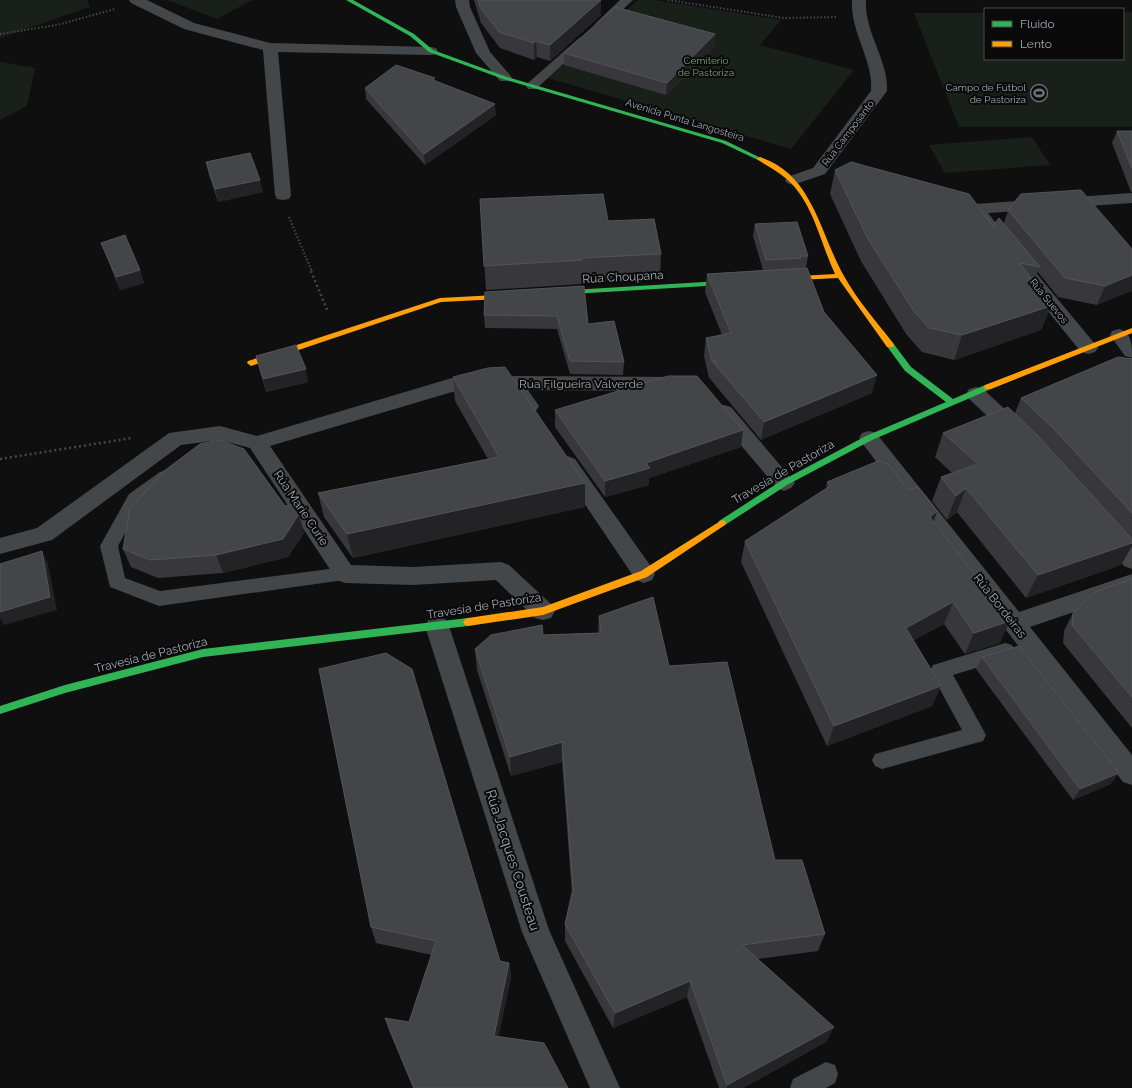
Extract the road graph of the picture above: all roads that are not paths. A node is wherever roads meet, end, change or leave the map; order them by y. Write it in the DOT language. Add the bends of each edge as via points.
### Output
graph roads {
  1 [pos="349,0"];
  2 [pos="462,0"];
  3 [pos="627,0"];
  4 [pos="859,0"];
  5 [pos="138,1"];
  6 [pos="270,47"];
  7 [pos="431,51"];
  8 [pos="505,78"];
  9 [pos="532,86"];
  10 [pos="793,180"];
  11 [pos="283,195"];
  12 [pos="1132,198"];
  13 [pos="840,276"];
  14 [pos="770,280"];
  15 [pos="747,282"];
  16 [pos="544,294"];
  17 [pos="528,295"];
  18 [pos="1126,332"];
  19 [pos="1088,348"];
  20 [pos="1132,352"];
  21 [pos="251,363"];
  22 [pos="513,383"];
  23 [pos="694,384"];
  24 [pos="976,394"];
  25 [pos="711,396"];
  26 [pos="951,402"];
  27 [pos="540,422"];
  28 [pos="220,433"];
  29 [pos="868,438"];
  30 [pos="257,443"];
  31 [pos="1032,448"];
  32 [pos="558,449"];
  33 [pos="196,452"];
  34 [pos="178,466"];
  35 [pos="784,483"];
  36 [pos="1096,518"];
  37 [pos="0,546"];
  38 [pos="1132,560"];
  39 [pos="345,574"];
  40 [pos="644,574"];
  41 [pos="1132,583"];
  42 [pos="543,610"];
  43 [pos="1014,623"];
  44 [pos="436,626"];
  45 [pos="1030,643"];
  46 [pos="0,710"];
  47 [pos="882,760"];
  48 [pos="1132,774"];
  49 [pos="826,1074"];
  50 [pos="605,1088"];
  51 [pos="802,1088"];
  1 -- 7 [label="street" via="412,35"];
  2 -- 8 [label="street" via="483,53"];
  3 -- 9 [label="lane"];
  4 -- 10 [label="street, Rúa Camposanto" via="857,5 860,17 880,80 879,91 827,173"];
  5 -- 6 [label="street" via="188,26"];
  6 -- 7 [label="street"];
  6 -- 11 [label="street"];
  7 -- 8 [label="street, Avenida Punta Langosteira"];
  8 -- 9 [label="street, Avenida Punta Langosteira"];
  9 -- 10 [label="street, Avenida Punta Langosteira" via="724,142 778,167"];
  10 -- 13 [label="street, Avenida Punta Langosteira" via="806,197"];
  12 -- 19 [label="street, Rúa Suevos" via="975,209"];
  13 -- 14 [label="street"];
  13 -- 26 [label="street, Avenida Punta Langosteira" via="908,369"];
  15 -- 16 [label="street, Rúa Choupana"];
  17 -- 21 [label="street" via="440,300"];
  18 -- 19 [label="street, Travesía de Pastoriza"];
  18 -- 20 [label="street"];
  19 -- 24 [label="street, Travesía de Pastoriza"];
  22 -- 23 [label="street, Rúa Filgueira Valverde"];
  22 -- 27 [label="street, Rúa Filgueira Valverde"];
  22 -- 30 [label="street" via="452,385"];
  24 -- 26 [label="street, Travesía de Pastoriza"];
  24 -- 31 [label="street"];
  25 -- 35 [label="street"];
  26 -- 29 [label="street, Travesía de Pastoriza"];
  28 -- 30 [label="street"];
  28 -- 33 [label="lane"];
  28 -- 37 [label="street" via="176,438 44,534"];
  29 -- 35 [label="street, Travesía de Pastoriza"];
  29 -- 43 [label="street, Rúa Bordeiras"];
  30 -- 39 [label="street, Rúa Marie Curie"];
  32 -- 40 [label="street"];
  34 -- 39 [label="lane" via="135,500 109,546 117,582 159,599"];
  35 -- 40 [label="street, Travesía de Pastoriza"];
  36 -- 38 [label="street"];
  39 -- 42 [label="street" via="413,576 501,571"];
  40 -- 42 [label="street, Travesía de Pastoriza"];
  41 -- 43 [label="street"];
  42 -- 44 [label="street, Travesía de Pastoriza"];
  43 -- 45 [label="street, Rúa Bordeiras"];
  44 -- 46 [label="street, Travesía de Pastoriza" via="203,653 65,689"];
  44 -- 50 [label="street, Rúa Jacques Cousteau" via="536,932"];
  45 -- 47 [label="lane" via="940,671 976,735"];
  45 -- 48 [label="street, Rúa Bordeiras"];
  49 -- 51 [label="lane"];
}
